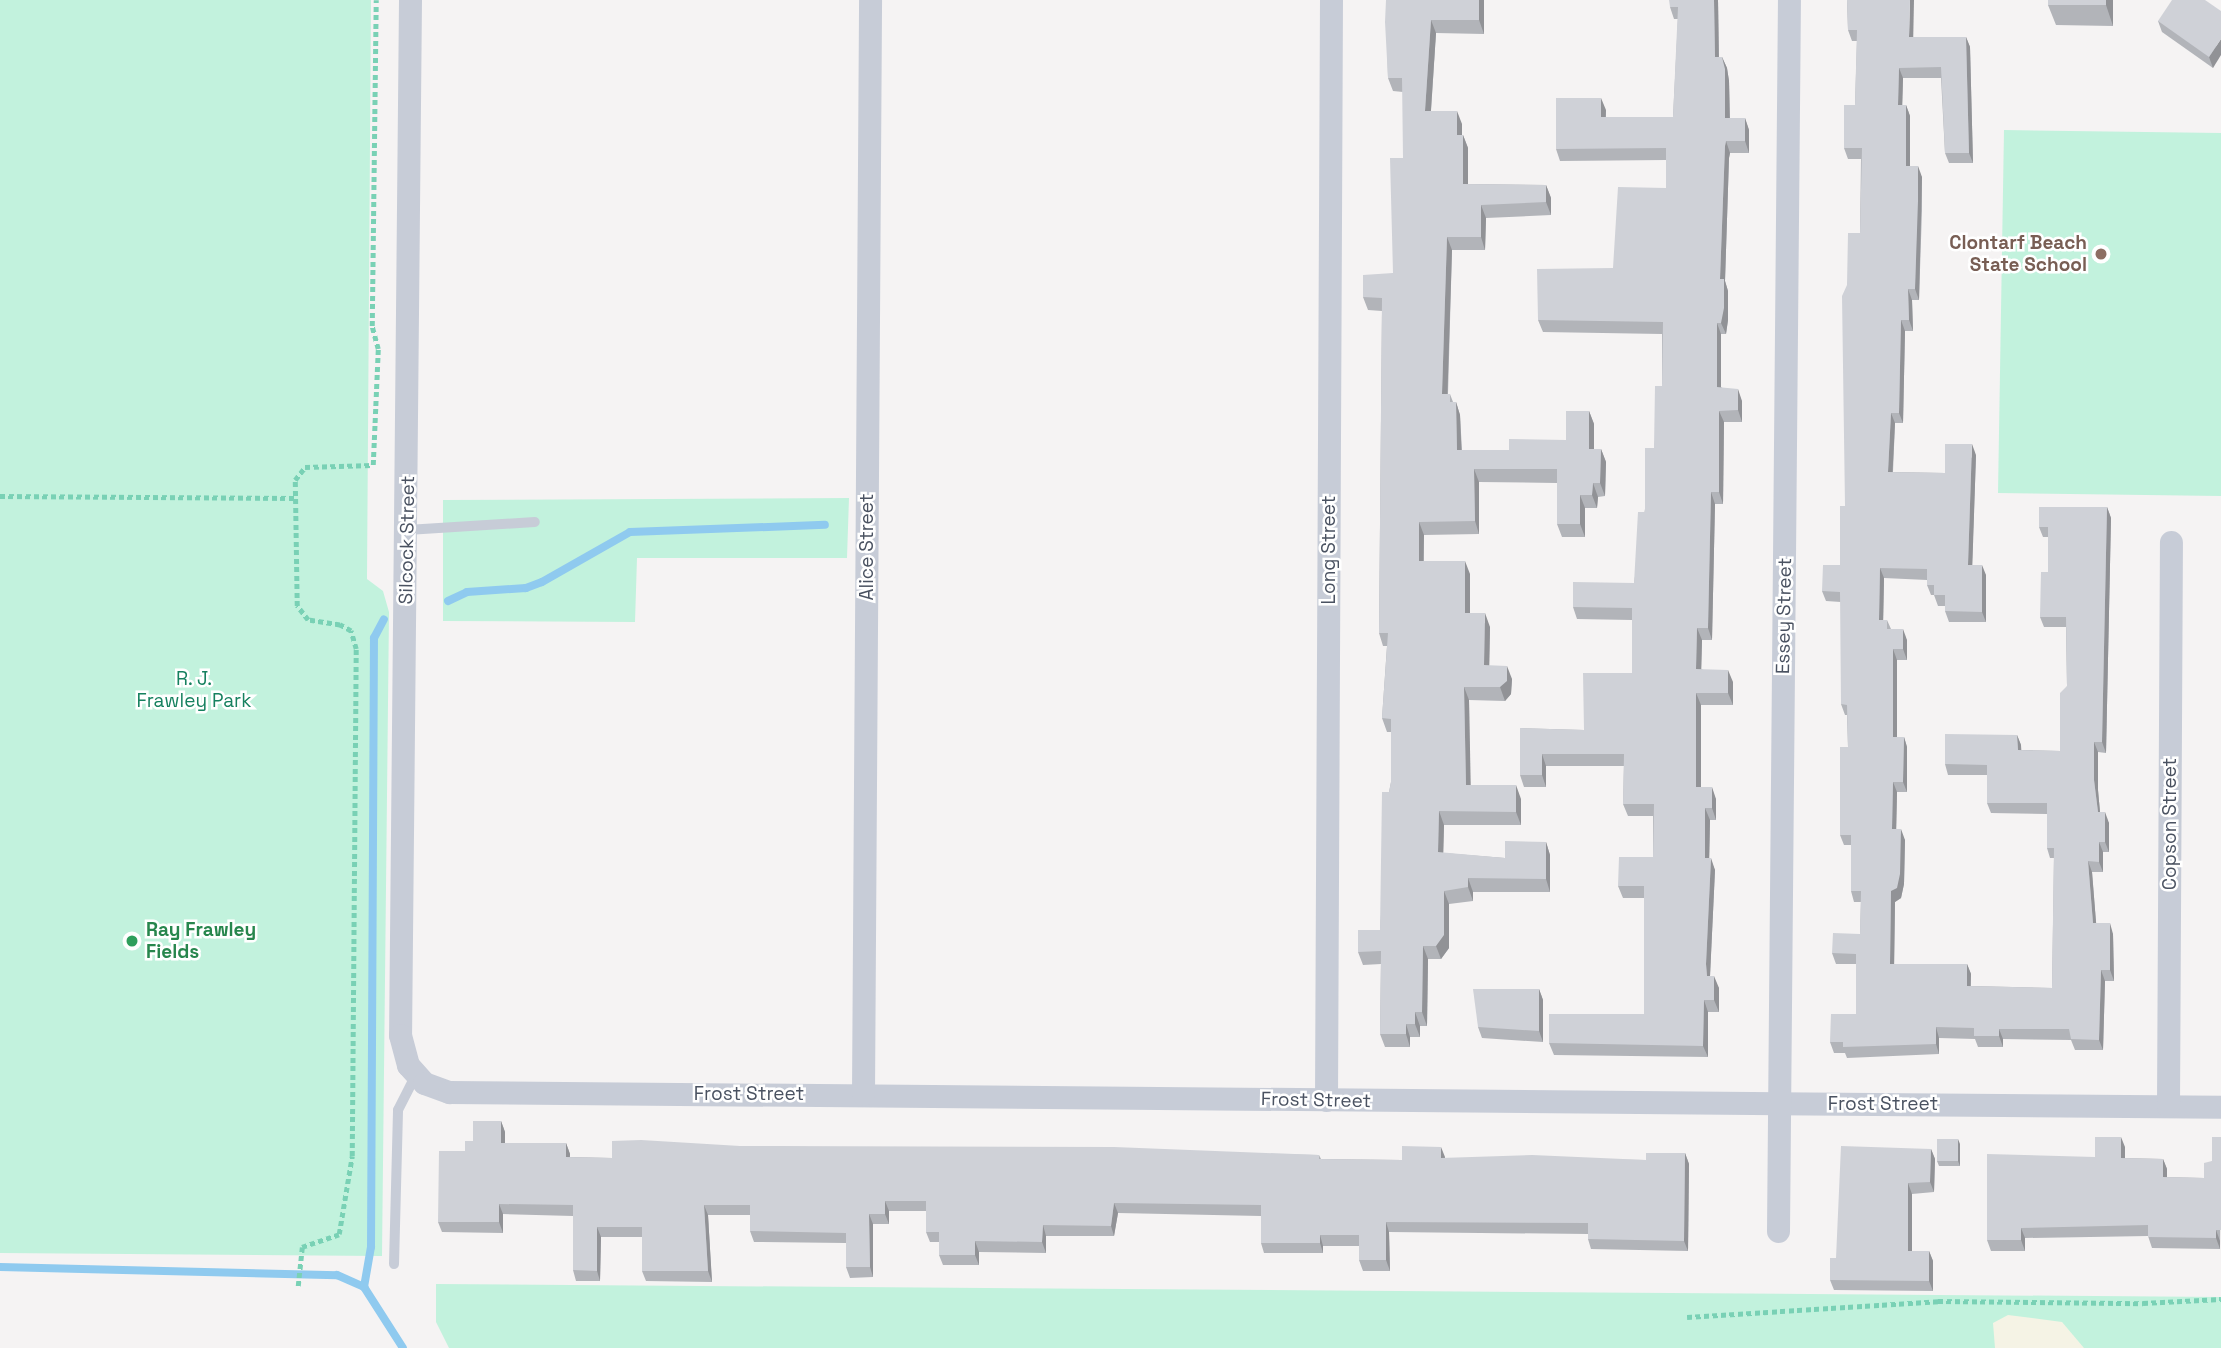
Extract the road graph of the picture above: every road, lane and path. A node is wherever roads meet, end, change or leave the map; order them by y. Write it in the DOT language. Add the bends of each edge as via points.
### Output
graph roads {
  1 [pos="376,0"];
  2 [pos="410,0"];
  3 [pos="870,0"];
  4 [pos="1331,0"];
  5 [pos="1789,0"];
  6 [pos="0,496"];
  7 [pos="295,498"];
  8 [pos="535,522"];
  9 [pos="407,530"];
  10 [pos="2171,542"];
  11 [pos="415,1076"];
  12 [pos="863,1094"];
  13 [pos="1326,1100"];
  14 [pos="1778,1103"];
  15 [pos="2168,1106"];
  16 [pos="2221,1107"];
  17 [pos="1778,1231"];
  18 [pos="394,1264"];
  19 [pos="298,1286"];
  20 [pos="2221,1298"];
  21 [pos="1687,1317"];
  1 -- 7 [label="path" via="372,326 378,349 373,466 305,467 296,474"];
  2 -- 9 [label="street, Silcock Street"];
  3 -- 12 [label="street, Alice Street"];
  4 -- 13 [label="street, Long Street"];
  5 -- 14 [label="street, Essey Street"];
  6 -- 7 [label="path"];
  7 -- 19 [label="path" via="297,606 308,620 351,631 356,649 352,1156 339,1234 305,1245 299,1259"];
  8 -- 9 [label="lane"];
  9 -- 11 [label="street, Silcock Street" via="400,1035"];
  10 -- 15 [label="street, Copson Street"];
  11 -- 12 [label="street, Frost Street" via="449,1092"];
  11 -- 18 [label="lane" via="398,1110"];
  12 -- 13 [label="street, Frost Street"];
  13 -- 14 [label="street, Frost Street"];
  14 -- 15 [label="street, Frost Street"];
  14 -- 17 [label="street, Essey Street"];
  15 -- 16 [label="street, Frost Street"];
  20 -- 21 [label="path" via="2143,1303 1926,1301"];
}
